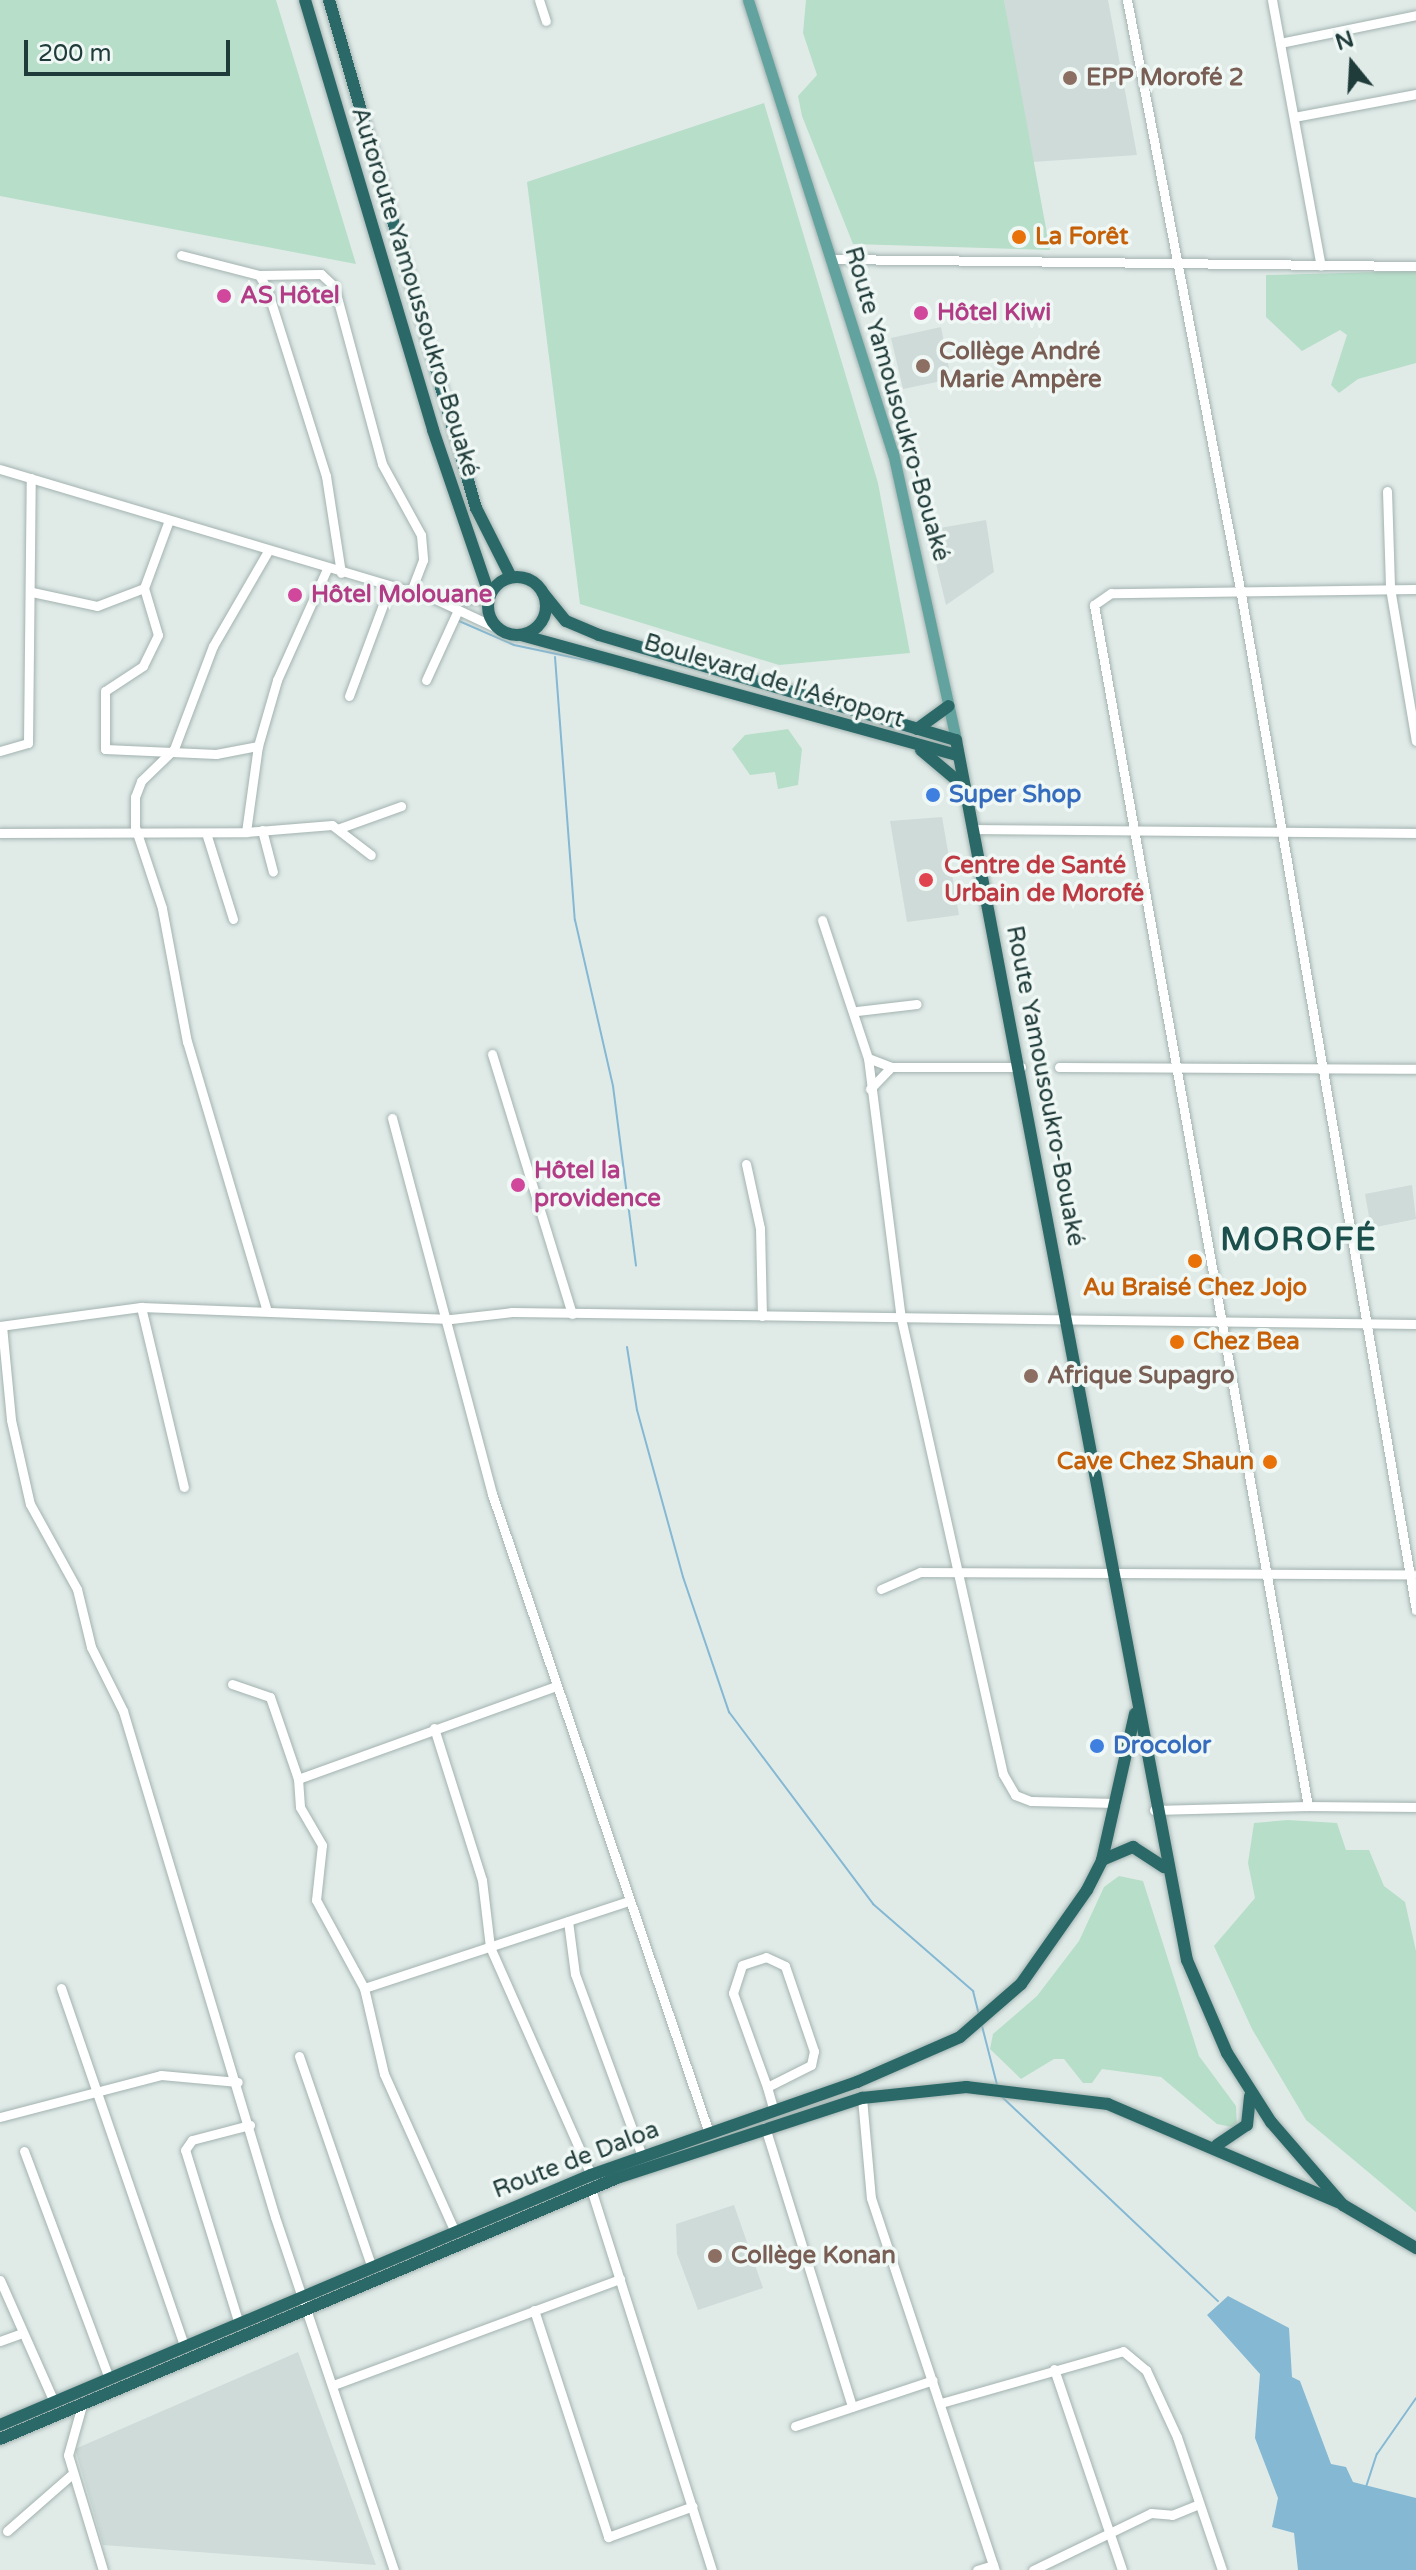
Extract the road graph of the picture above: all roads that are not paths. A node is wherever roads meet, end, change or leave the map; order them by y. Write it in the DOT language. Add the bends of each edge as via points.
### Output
graph roads {
  1 [pos="305,0"];
  2 [pos="329,0"];
  3 [pos="539,0"];
  4 [pos="748,0"];
  5 [pos="1127,0"];
  6 [pos="1272,0"];
  7 [pos="1416,15"];
  8 [pos="546,21"];
  9 [pos="1280,43"];
  10 [pos="1416,94"];
  11 [pos="1294,117"];
  12 [pos="181,255"];
  13 [pos="833,259"];
  14 [pos="1176,263"];
  15 [pos="1321,266"];
  16 [pos="1416,266"];
  17 [pos="259,275"];
  18 [pos="0,469"];
  19 [pos="31,478"];
  20 [pos="1387,491"];
  21 [pos="169,520"];
  22 [pos="268,551"];
  23 [pos="327,569"];
  24 [pos="341,573"];
  25 [pos="511,577"];
  26 [pos="390,586"];
  27 [pos="144,588"];
  28 [pos="1390,588"];
  29 [pos="1416,589"];
  30 [pos="32,592"];
  31 [pos="411,592"];
  32 [pos="543,593"];
  33 [pos="1241,594"];
  34 [pos="489,596"];
  35 [pos="435,599"];
  36 [pos="458,610"];
  37 [pos="499,629"];
  38 [pos="521,635"];
  39 [pos="426,680"];
  40 [pos="349,696"];
  41 [pos="949,706"];
  42 [pos="914,729"];
  43 [pos="956,740"];
  44 [pos="1416,741"];
  45 [pos="258,746"];
  46 [pos="915,746"];
  47 [pos="174,749"];
  48 [pos="0,751"];
  49 [pos="958,755"];
  50 [pos="965,787"];
  51 [pos="401,806"];
  52 [pos="135,827"];
  53 [pos="340,828"];
  54 [pos="974,829"];
  55 [pos="262,830"];
  56 [pos="1135,831"];
  57 [pos="246,832"];
  58 [pos="0,833"];
  59 [pos="1280,833"];
  60 [pos="1416,833"];
  61 [pos="207,836"];
  62 [pos="371,855"];
  63 [pos="273,872"];
  64 [pos="233,919"];
  65 [pos="822,920"];
  66 [pos="917,1004"];
  67 [pos="857,1011"];
  68 [pos="492,1054"];
  69 [pos="868,1058"];
  70 [pos="891,1067"];
  71 [pos="1021,1067"];
  72 [pos="1059,1067"];
  73 [pos="1176,1067"];
  74 [pos="1325,1069"];
  75 [pos="1416,1069"];
  76 [pos="870,1089"];
  77 [pos="392,1118"];
  78 [pos="746,1164"];
  79 [pos="141,1307"];
  80 [pos="266,1308"];
  81 [pos="572,1314"];
  82 [pos="762,1316"];
  83 [pos="901,1318"];
  84 [pos="451,1319"];
  85 [pos="1066,1321"];
  86 [pos="1222,1322"];
  87 [pos="1371,1324"];
  88 [pos="1416,1324"];
  89 [pos="1,1326"];
  90 [pos="184,1487"];
  91 [pos="1264,1573"];
  92 [pos="1413,1574"];
  93 [pos="955,1577"];
  94 [pos="1113,1577"];
  95 [pos="881,1589"];
  96 [pos="1416,1610"];
  97 [pos="232,1684"];
  98 [pos="554,1687"];
  99 [pos="1136,1710"];
  100 [pos="434,1728"];
  101 [pos="298,1779"];
  102 [pos="1116,1803"];
  103 [pos="1308,1806"];
  104 [pos="1416,1807"];
  105 [pos="1154,1810"];
  106 [pos="1102,1860"];
  107 [pos="1164,1867"];
  108 [pos="628,1901"];
  109 [pos="568,1921"];
  110 [pos="490,1947"];
  111 [pos="61,1988"];
  112 [pos="364,1988"];
  113 [pos="299,2056"];
  114 [pos="238,2082"];
  115 [pos="857,2082"];
  116 [pos="767,2087"];
  117 [pos="98,2094"];
  118 [pos="1250,2096"];
  119 [pos="862,2098"];
  120 [pos="774,2111"];
  121 [pos="0,2117"];
  122 [pos="250,2125"];
  123 [pos="765,2127"];
  124 [pos="709,2133"];
  125 [pos="1217,2145"];
  126 [pos="24,2151"];
  127 [pos="642,2156"];
  128 [pos="591,2175"];
  129 [pos="591,2189"];
  130 [pos="1343,2205"];
  131 [pos="455,2232"];
  132 [pos="1416,2248"];
  133 [pos="372,2268"];
  134 [pos="620,2279"];
  135 [pos="0,2280"];
  136 [pos="305,2296"];
  137 [pos="310,2309"];
  138 [pos="534,2310"];
  139 [pos="239,2324"];
  140 [pos="19,2334"];
  141 [pos="0,2341"];
  142 [pos="184,2346"];
  143 [pos="1054,2369"];
  144 [pos="109,2378"];
  145 [pos="933,2380"];
  146 [pos="336,2384"];
  147 [pos="54,2402"];
  148 [pos="941,2403"];
  149 [pos="82,2405"];
  150 [pos="852,2407"];
  151 [pos="0,2425"];
  152 [pos="795,2426"];
  153 [pos="0,2439"];
  154 [pos="72,2474"];
  155 [pos="1199,2504"];
  156 [pos="693,2506"];
  157 [pos="7,2531"];
  158 [pos="1110,2534"];
  159 [pos="994,2568"];
  160 [pos="103,2570"];
  161 [pos="394,2570"];
  162 [pos="712,2570"];
  163 [pos="977,2570"];
  164 [pos="1033,2570"];
  165 [pos="1122,2570"];
  166 [pos="1222,2570"];
  1 -- 34 [label="highway, Autoroute Yamoussoukro-Bouaké" via="433,430"];
  2 -- 25 [label="highway, Autoroute Yamoussoukro-Bouaké" via="476,508"];
  3 -- 8 [label="street"];
  4 -- 13 [label="main road, Route Yamousoukro-Bouaké"];
  5 -- 14 [label="street"];
  6 -- 9 [label="street"];
  7 -- 9 [label="street"];
  9 -- 11 [label="street"];
  10 -- 11 [label="street"];
  11 -- 15 [label="street"];
  12 -- 17 [label="street"];
  13 -- 14 [label="street"];
  13 -- 41 [label="main road, Route Yamousoukro-Bouaké" via="917,541"];
  14 -- 15 [label="street"];
  14 -- 33 [label="street"];
  15 -- 16 [label="street"];
  17 -- 24 [label="street" via="326,476"];
  17 -- 31 [label="street" via="321,274 334,286 382,464 421,535 423,560"];
  18 -- 19 [label="street"];
  19 -- 21 [label="street"];
  19 -- 30 [label="street"];
  20 -- 28 [label="street"];
  21 -- 22 [label="street"];
  21 -- 27 [label="street"];
  22 -- 23 [label="street"];
  22 -- 47 [label="street" via="213,646"];
  23 -- 24 [label="street"];
  23 -- 45 [label="street" via="277,680"];
  24 -- 26 [label="street"];
  25 -- 32 [label="highway" via="530,579"];
  25 -- 34 [label="highway"];
  26 -- 31 [label="street"];
  26 -- 40 [label="street"];
  27 -- 30 [label="street" via="97,606"];
  27 -- 47 [label="street" via="158,635 143,666 105,691 105,749"];
  28 -- 29 [label="street"];
  28 -- 33 [label="street"];
  28 -- 44 [label="street"];
  30 -- 48 [label="street" via="28,743"];
  31 -- 35 [label="street"];
  32 -- 38 [label="highway" via="543,619"];
  32 -- 42 [label="highway, Boulevard de l'Aéroport" via="566,621 599,635"];
  33 -- 56 [label="street" via="1111,593 1094,605"];
  33 -- 59 [label="street"];
  34 -- 35 [label="street"];
  34 -- 37 [label="highway"];
  35 -- 36 [label="street"];
  36 -- 37 [label="street"];
  36 -- 39 [label="street"];
  37 -- 38 [label="highway"];
  38 -- 46 [label="highway, Boulevard de l'Aéroport"];
  41 -- 42 [label="highway"];
  41 -- 43 [label="main road, Route Yamousoukro-Bouaké"];
  42 -- 43 [label="highway, Boulevard de l'Aéroport"];
  43 -- 49 [label="highway, Route Yamousoukro-Bouaké"];
  45 -- 47 [label="street" via="216,754"];
  45 -- 57 [label="street"];
  46 -- 49 [label="highway, Boulevard de l'Aéroport"];
  46 -- 50 [label="highway"];
  47 -- 52 [label="street" via="141,781"];
  49 -- 50 [label="highway, Route Yamousoukro-Bouaké"];
  50 -- 54 [label="highway, Route Yamousoukro-Bouaké"];
  51 -- 53 [label="street"];
  52 -- 58 [label="street"];
  52 -- 61 [label="street"];
  52 -- 80 [label="street" via="162,908 187,1042"];
  53 -- 55 [label="street"];
  53 -- 62 [label="street"];
  54 -- 56 [label="street"];
  54 -- 71 [label="highway, Route Yamousoukro-Bouaké"];
  55 -- 57 [label="street"];
  55 -- 63 [label="street"];
  56 -- 59 [label="street"];
  56 -- 73 [label="street"];
  57 -- 61 [label="street"];
  59 -- 60 [label="street"];
  59 -- 74 [label="street"];
  61 -- 64 [label="street"];
  65 -- 67 [label="street" via="846,999"];
  66 -- 67 [label="street"];
  67 -- 69 [label="street"];
  68 -- 81 [label="street"];
  69 -- 70 [label="street"];
  69 -- 76 [label="street"];
  70 -- 71 [label="street"];
  70 -- 76 [label="street"];
  71 -- 85 [label="highway, Route Yamousoukro-Bouaké"];
  72 -- 73 [label="street"];
  73 -- 74 [label="street"];
  73 -- 86 [label="street"];
  74 -- 75 [label="street"];
  74 -- 87 [label="street"];
  76 -- 83 [label="street"];
  77 -- 84 [label="street"];
  78 -- 82 [label="street" via="760,1228"];
  79 -- 80 [label="street"];
  79 -- 89 [label="street"];
  79 -- 90 [label="street"];
  80 -- 84 [label="street"];
  81 -- 82 [label="street"];
  81 -- 84 [label="street"];
  82 -- 83 [label="street"];
  83 -- 85 [label="street"];
  83 -- 93 [label="street"];
  84 -- 98 [label="street" via="492,1494"];
  85 -- 86 [label="street"];
  85 -- 94 [label="highway, Route Yamousoukro-Bouaké"];
  86 -- 87 [label="street"];
  86 -- 91 [label="street"];
  87 -- 88 [label="street"];
  87 -- 92 [label="street"];
  89 -- 114 [label="street" via="11,1420 30,1504 82,1601 91,1647 123,1711"];
  91 -- 92 [label="street"];
  91 -- 94 [label="street"];
  91 -- 103 [label="street"];
  92 -- 96 [label="street"];
  93 -- 94 [label="street"];
  93 -- 95 [label="street" via="920,1572"];
  93 -- 102 [label="street" via="991,1731 1015,1795 1064,1807"];
  94 -- 99 [label="highway, Route Yamousoukro-Bouaké"];
  97 -- 101 [label="street" via="270,1697"];
  98 -- 100 [label="street"];
  98 -- 108 [label="street"];
  99 -- 102 [label="highway, Route de Daloa"];
  99 -- 105 [label="highway, Route Yamousoukro-Bouaké"];
  100 -- 101 [label="street"];
  100 -- 110 [label="street" via="482,1880"];
  101 -- 112 [label="street" via="300,1807 322,1845 316,1900"];
  102 -- 106 [label="highway, Route de Daloa"];
  103 -- 104 [label="street"];
  103 -- 105 [label="street"];
  105 -- 107 [label="highway, Route Yamousoukro-Bouaké"];
  106 -- 107 [label="highway" via="1133,1847"];
  106 -- 115 [label="highway, Route de Daloa" via="1048,1953 982,2022 932,2053"];
  107 -- 118 [label="highway, Route Yamousoukro-Bouaké" via="1192,1971"];
  108 -- 109 [label="street"];
  108 -- 124 [label="street"];
  109 -- 110 [label="street"];
  109 -- 127 [label="street" via="575,1974"];
  110 -- 112 [label="street"];
  110 -- 128 [label="street"];
  111 -- 117 [label="street"];
  112 -- 131 [label="street" via="384,2074"];
  113 -- 133 [label="street"];
  114 -- 117 [label="street" via="161,2075"];
  114 -- 122 [label="street"];
  115 -- 119 [label="highway"];
  115 -- 120 [label="highway, Route de Daloa"];
  116 -- 116 [label="street" via="733,1993 742,1965 766,1957 785,1966 814,2051 811,2065"];
  116 -- 120 [label="street"];
  117 -- 121 [label="street"];
  117 -- 142 [label="street"];
  118 -- 125 [label="highway" via="1247,2125"];
  118 -- 130 [label="highway, Route Yamousoukro-Bouaké"];
  119 -- 123 [label="highway, Route de Daloa"];
  119 -- 125 [label="highway, Route de Daloa" via="966,2087 1062,2095 1108,2104"];
  119 -- 145 [label="street" via="871,2198"];
  120 -- 124 [label="highway, Route de Daloa"];
  122 -- 136 [label="street"];
  122 -- 139 [label="street" via="192,2140 185,2150"];
  123 -- 129 [label="highway, Route de Daloa"];
  123 -- 150 [label="street"];
  124 -- 127 [label="highway, Route de Daloa"];
  125 -- 130 [label="highway, Route de Daloa"];
  126 -- 144 [label="street"];
  127 -- 128 [label="highway, Route de Daloa"];
  128 -- 131 [label="highway, Route de Daloa"];
  129 -- 134 [label="street"];
  129 -- 137 [label="highway, Route de Daloa"];
  130 -- 132 [label="highway"];
  131 -- 133 [label="highway, Route de Daloa"];
  133 -- 136 [label="highway, Route de Daloa"];
  134 -- 138 [label="street"];
  134 -- 156 [label="street"];
  135 -- 140 [label="street"];
  136 -- 137 [label="street"];
  136 -- 139 [label="highway, Route de Daloa"];
  137 -- 146 [label="street"];
  137 -- 149 [label="highway, Route de Daloa"];
  138 -- 146 [label="street"];
  138 -- 156 [label="street" via="608,2537"];
  139 -- 142 [label="highway, Route de Daloa"];
  140 -- 141 [label="street"];
  140 -- 147 [label="street"];
  142 -- 144 [label="highway, Route de Daloa"];
  143 -- 148 [label="street"];
  143 -- 155 [label="street" via="1123,2351 1146,2370"];
  143 -- 158 [label="street"];
  144 -- 147 [label="highway, Route de Daloa"];
  145 -- 148 [label="street"];
  145 -- 150 [label="street"];
  146 -- 161 [label="street"];
  147 -- 151 [label="highway, Route de Daloa"];
  148 -- 159 [label="street"];
  149 -- 153 [label="highway, Route de Daloa"];
  149 -- 154 [label="street" via="69,2442"];
  150 -- 152 [label="street"];
  154 -- 157 [label="street"];
  154 -- 160 [label="street"];
  155 -- 158 [label="street" via="1172,2515 1151,2513"];
  155 -- 166 [label="street"];
  156 -- 162 [label="street"];
  158 -- 164 [label="street"];
  158 -- 165 [label="street"];
  159 -- 163 [label="street"];
}
